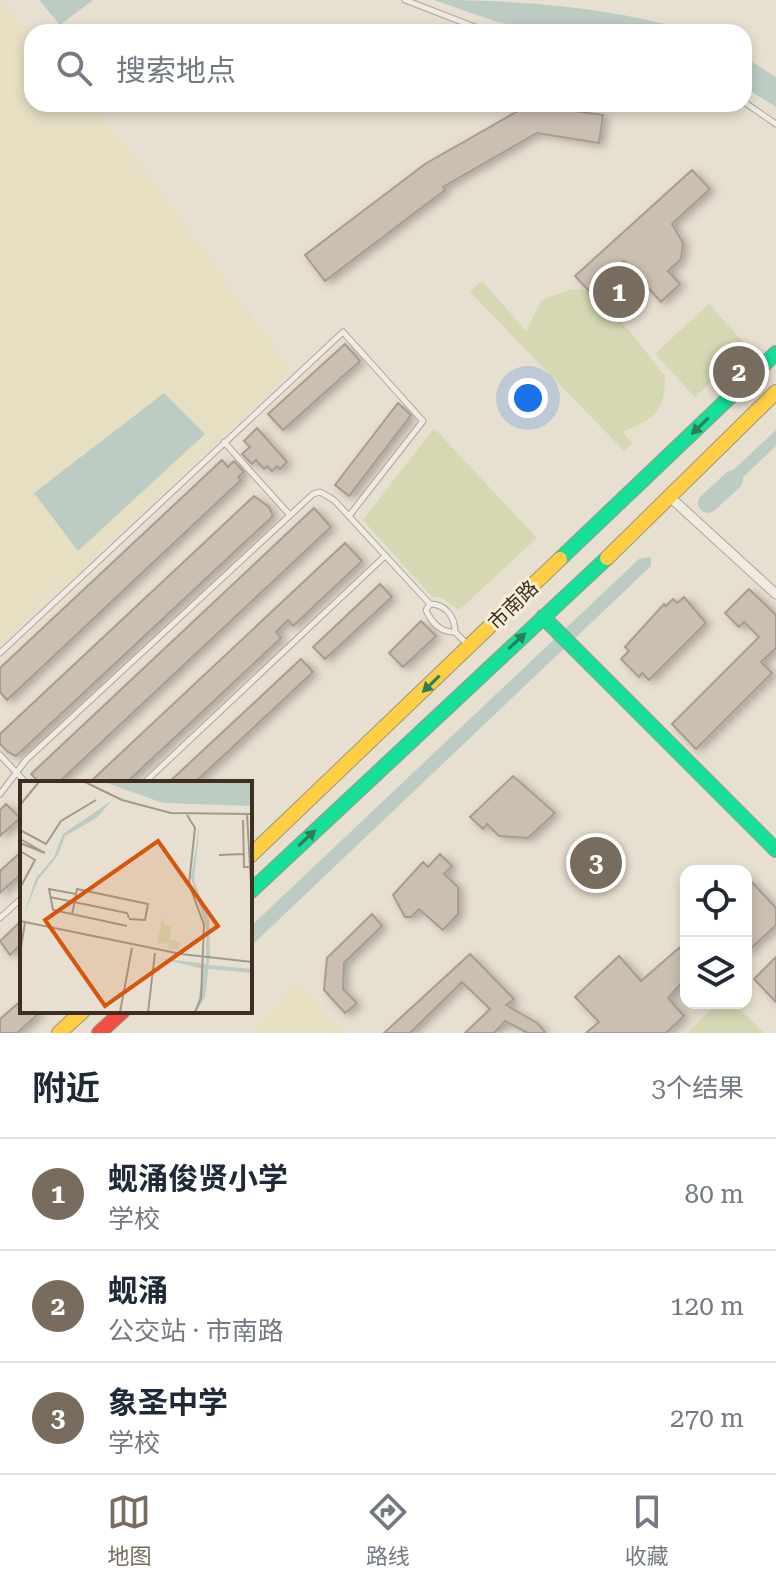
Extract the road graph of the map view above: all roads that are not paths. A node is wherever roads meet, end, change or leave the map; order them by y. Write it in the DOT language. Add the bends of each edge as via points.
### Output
graph roads {
  1 [pos="405,0"];
  2 [pos="467,24"];
  3 [pos="752,108"];
  4 [pos="776,124"];
  5 [pos="776,353"];
  6 [pos="776,392"];
  7 [pos="224,442"];
  8 [pos="671,498"];
  9 [pos="289,513"];
  10 [pos="349,516"];
  11 [pos="385,556"];
  12 [pos="776,594"];
  13 [pos="430,604"];
  14 [pos="543,617"];
  15 [pos="455,632"];
  16 [pos="469,647"];
  17 [pos="0,653"];
  18 [pos="0,755"];
  19 [pos="17,773"];
  20 [pos="24,781"];
  21 [pos="146,781"];
  22 [pos="0,794"];
  23 [pos="776,850"];
  24 [pos="252,854"];
  25 [pos="252,890"];
  26 [pos="20,900"];
  27 [pos="0,918"];
  28 [pos="81,1013"];
  29 [pos="121,1013"];
  30 [pos="59,1033"];
  31 [pos="99,1033"];
  1 -- 2 [label="lane"];
  3 -- 4 [label="lane"];
  5 -- 16 [label="main road, 市南路, one-way"];
  6 -- 8 [label="main road, 市南路"];
  7 -- 9 [label="lane"];
  7 -- 10 [label="lane" via="343,332 423,421"];
  7 -- 17 [label="lane"];
  8 -- 12 [label="street"];
  8 -- 14 [label="main road, 市南路"];
  9 -- 10 [label="lane" via="320,492"];
  9 -- 19 [label="lane"];
  10 -- 11 [label="lane"];
  11 -- 13 [label="lane"];
  11 -- 21 [label="lane"];
  13 -- 15 [label="lane" via="452,615"];
  13 -- 15 [label="lane" via="426,610 434,623"];
  14 -- 23 [label="main road"];
  25 -- 14 [label="main road, 市南路, one-way"];
  15 -- 16 [label="lane"];
  16 -- 24 [label="main road, 市南路, one-way"];
  18 -- 19 [label="lane"];
  19 -- 20 [label="lane"];
  19 -- 22 [label="lane"];
  26 -- 27 [label="lane"];
  28 -- 30 [label="main road"];
  29 -- 31 [label="main road"];
}
